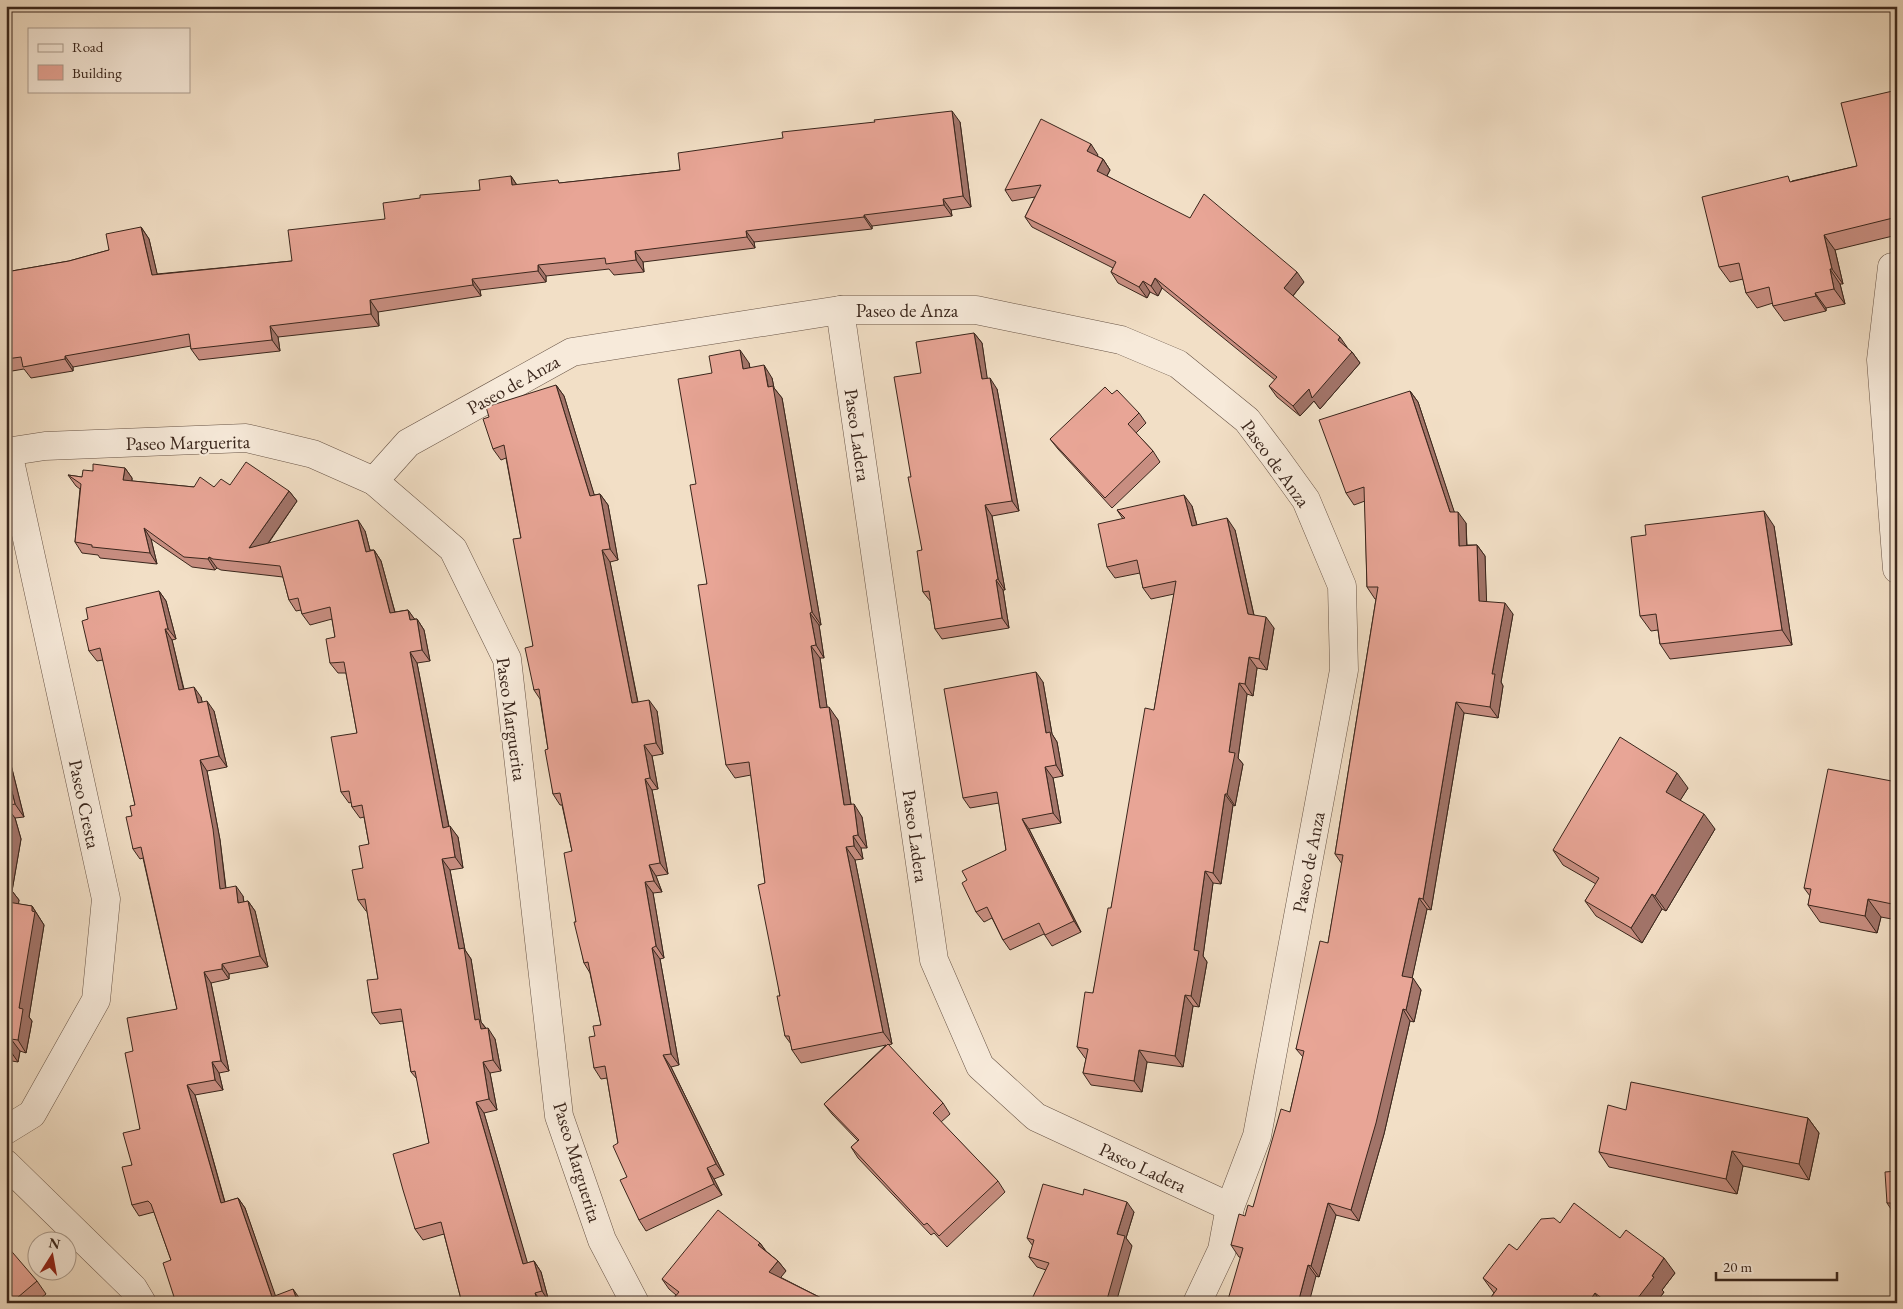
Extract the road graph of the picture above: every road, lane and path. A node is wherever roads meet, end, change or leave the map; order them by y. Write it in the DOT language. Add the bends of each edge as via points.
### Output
graph roads {
  1 [pos="1892,267"];
  2 [pos="840,310"];
  3 [pos="7,452"];
  4 [pos="374,481"];
  5 [pos="1897,569"];
  6 [pos="6,1130"];
  7 [pos="6,1164"];
  8 [pos="1230,1207"];
  9 [pos="142,1303"];
  10 [pos="635,1303"];
  11 [pos="1197,1303"];
  1 -- 5 [label="street" via="1881,360"];
  2 -- 4 [label="street, Paseo de Anza" via="572,352 408,443"];
  2 -- 8 [label="street, Paseo Ladera" via="934,960 980,1066 1036,1117"];
  2 -- 8 [label="street, Paseo de Anza" via="976,310 1121,340 1178,364 1247,420 1306,500 1342,586 1344,670 1257,1136"];
  3 -- 4 [label="street, Paseo Marguerita" via="45,446 246,438 313,454"];
  3 -- 6 [label="street, Paseo Cresta" via="106,900 96,1000 32,1114"];
  4 -- 10 [label="street, Paseo Marguerita" via="453,549 507,659 560,1116 602,1240"];
  7 -- 9 [label="street" via="133,1288"];
  8 -- 11 [label="street, Paseo de Anza" via="1222,1250"];
}
